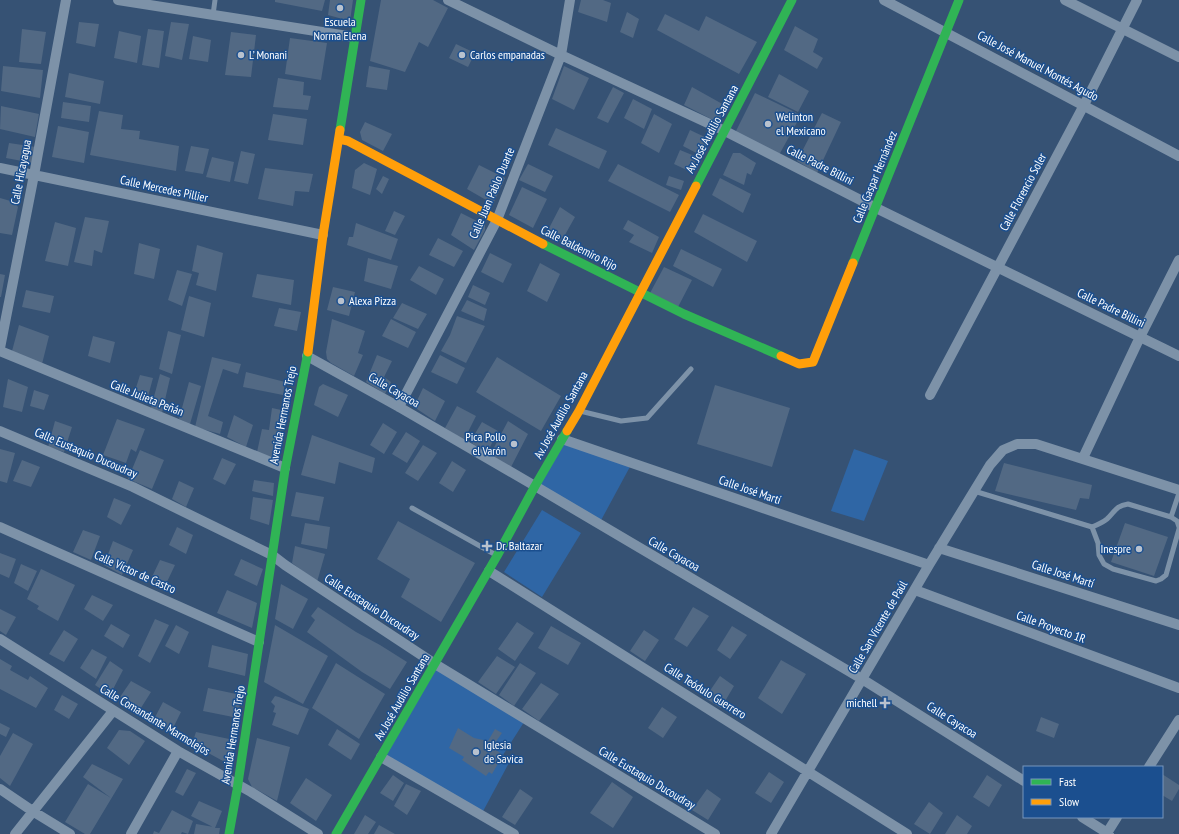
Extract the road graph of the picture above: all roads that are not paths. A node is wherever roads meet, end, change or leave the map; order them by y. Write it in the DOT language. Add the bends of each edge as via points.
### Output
graph roads {
  1 [pos="66,0"];
  2 [pos="118,0"];
  3 [pos="215,0"];
  4 [pos="361,0"];
  5 [pos="448,0"];
  6 [pos="570,0"];
  7 [pos="792,0"];
  8 [pos="884,0"];
  9 [pos="959,0"];
  10 [pos="1065,0"];
  11 [pos="1137,0"];
  12 [pos="213,15"];
  13 [pos="1122,28"];
  14 [pos="945,32"];
  15 [pos="354,37"];
  16 [pos="561,55"];
  17 [pos="1179,57"];
  18 [pos="1084,104"];
  19 [pos="725,131"];
  20 [pos="339,139"];
  21 [pos="1179,156"];
  22 [pos="0,168"];
  23 [pos="34,175"];
  24 [pos="876,208"];
  25 [pos="497,220"];
  26 [pos="323,235"];
  27 [pos="1179,260"];
  28 [pos="997,268"];
  29 [pos="640,292"];
  30 [pos="1140,337"];
  31 [pos="0,350"];
  32 [pos="307,356"];
  33 [pos="1179,356"];
  34 [pos="813,362"];
  35 [pos="691,369"];
  36 [pos="930,395"];
  37 [pos="399,407"];
  38 [pos="579,411"];
  39 [pos="0,431"];
  40 [pos="562,439"];
  41 [pos="1084,458"];
  42 [pos="285,468"];
  43 [pos="535,486"];
  44 [pos="1179,490"];
  45 [pos="974,491"];
  46 [pos="1179,493"];
  47 [pos="412,508"];
  48 [pos="1171,517"];
  49 [pos="0,527"];
  50 [pos="1092,527"];
  51 [pos="1179,528"];
  52 [pos="939,548"];
  53 [pos="272,555"];
  54 [pos="497,556"];
  55 [pos="929,566"];
  56 [pos="489,571"];
  57 [pos="915,590"];
  58 [pos="1179,625"];
  59 [pos="0,639"];
  60 [pos="259,642"];
  61 [pos="435,664"];
  62 [pos="862,679"];
  63 [pos="1179,688"];
  64 [pos="114,711"];
  65 [pos="1179,720"];
  66 [pos="178,750"];
  67 [pos="381,757"];
  68 [pos="1150,766"];
  69 [pos="808,772"];
  70 [pos="1023,780"];
  71 [pos="238,784"];
  72 [pos="0,789"];
  73 [pos="34,812"];
  74 [pos="1084,818"];
  75 [pos="1116,818"];
  76 [pos="1108,833"];
  77 [pos="15,834"];
  78 [pos="70,834"];
  79 [pos="131,834"];
  80 [pos="229,834"];
  81 [pos="318,834"];
  82 [pos="336,834"];
  83 [pos="514,834"];
  84 [pos="715,834"];
  85 [pos="771,834"];
  86 [pos="907,834"];
  1 -- 23 [label="street, Calle Hicayagua"];
  2 -- 12 [label="street"];
  3 -- 12 [label="lane"];
  4 -- 15 [label="main road, Avenida Hermanos Trejo"];
  5 -- 16 [label="street, Calle Padre Billini"];
  6 -- 16 [label="street, Calle Juan Pablo Duarte"];
  7 -- 19 [label="main road, Av. José Audilio Santana"];
  8 -- 14 [label="street, Calle José Manuel Montés Agudo"];
  9 -- 14 [label="main road, Calle Gaspar Hernández"];
  10 -- 13 [label="street"];
  11 -- 13 [label="street, Calle Florencio Soler"];
  12 -- 15 [label="street"];
  13 -- 17 [label="street"];
  13 -- 18 [label="street, Calle Florencio Soler"];
  14 -- 18 [label="street, Calle José Manuel Montés Agudo"];
  14 -- 24 [label="main road, Calle Gaspar Hernández"];
  15 -- 20 [label="main road, Avenida Hermanos Trejo"];
  16 -- 19 [label="street, Calle Padre Billini"];
  16 -- 25 [label="street, Calle Juan Pablo Duarte"];
  18 -- 21 [label="street, Calle José Manuel Montés Agudo"];
  18 -- 28 [label="street, Calle Florencio Soler"];
  19 -- 24 [label="street, Calle Padre Billini"];
  19 -- 29 [label="main road, Av. José Audilio Santana"];
  20 -- 25 [label="main road, Calle Baldemiro Rijo" via="348,141"];
  20 -- 26 [label="main road, Avenida Hermanos Trejo"];
  22 -- 23 [label="street, Calle Mercedes Pillier"];
  23 -- 26 [label="street, Calle Mercedes Pillier"];
  23 -- 31 [label="street, Calle Hicayagua"];
  24 -- 28 [label="street, Calle Padre Billini"];
  24 -- 34 [label="main road, Calle Gaspar Hernández"];
  25 -- 29 [label="main road, Calle Baldemiro Rijo"];
  25 -- 37 [label="street, Calle Juan Pablo Duarte"];
  26 -- 32 [label="main road, Avenida Hermanos Trejo"];
  27 -- 30 [label="street"];
  28 -- 30 [label="street, Calle Padre Billini"];
  28 -- 36 [label="street, Calle Florencio Soler"];
  29 -- 34 [label="main road, Calle Baldemiro Rijo" via="744,342 798,364"];
  29 -- 38 [label="main road, Av. José Audilio Santana"];
  30 -- 33 [label="street, Calle Padre Billini"];
  30 -- 41 [label="street"];
  31 -- 42 [label="street, Calle Julieta Peñán"];
  32 -- 37 [label="street, Calle Cayacoa"];
  32 -- 42 [label="main road, Avenida Hermanos Trejo"];
  35 -- 38 [label="lane" via="648,418 621,421"];
  37 -- 43 [label="street, Calle Cayacoa"];
  38 -- 40 [label="main road, Av. José Audilio Santana"];
  39 -- 53 [label="street, Calle Eustaquio Ducoudray" via="133,487"];
  40 -- 43 [label="main road, Av. José Audilio Santana"];
  40 -- 55 [label="street, Calle José Martí"];
  41 -- 44 [label="street"];
  41 -- 45 [label="street, Calle San Vicente de Paúl" via="1036,444 1017,444 1003,450"];
  42 -- 53 [label="main road, Avenida Hermanos Trejo"];
  43 -- 54 [label="main road, Av. José Audilio Santana"];
  43 -- 62 [label="street, Calle Cayacoa"];
  45 -- 50 [label="lane"];
  45 -- 52 [label="street, Calle San Vicente de Paúl"];
  46 -- 48 [label="lane"];
  47 -- 54 [label="lane"];
  48 -- 50 [label="lane" via="1128,504 1116,508 1108,518"];
  48 -- 51 [label="lane" via="1177,521"];
  49 -- 60 [label="street, Calle Víctor de Castro"];
  50 -- 51 [label="lane" via="1104,564 1156,581 1166,574"];
  52 -- 55 [label="street, Calle San Vicente de Paúl"];
  52 -- 58 [label="street, Calle José Martí"];
  53 -- 60 [label="main road, Avenida Hermanos Trejo"];
  53 -- 61 [label="street, Calle Eustaquio Ducoudray"];
  54 -- 56 [label="main road, Av. José Audilio Santana"];
  55 -- 57 [label="street, Calle San Vicente de Paúl"];
  56 -- 61 [label="main road, Av. José Audilio Santana"];
  56 -- 69 [label="street, Calle Teódulo Guerrero"];
  57 -- 62 [label="street, Calle San Vicente de Paúl"];
  57 -- 63 [label="street, Calle Proyecto 1R"];
  59 -- 64 [label="street, Calle Comandante Marmolejos"];
  60 -- 71 [label="main road, Avenida Hermanos Trejo"];
  61 -- 67 [label="main road, Av. José Audilio Santana"];
  61 -- 84 [label="street, Calle Eustaquio Ducoudray"];
  62 -- 69 [label="street, Calle San Vicente de Paúl"];
  62 -- 70 [label="street, Calle Cayacoa"];
  64 -- 66 [label="street, Calle Comandante Marmolejos"];
  64 -- 73 [label="street"];
  65 -- 68 [label="street"];
  66 -- 71 [label="street, Calle Comandante Marmolejos"];
  66 -- 79 [label="street"];
  67 -- 82 [label="main road, Av. José Audilio Santana"];
  67 -- 83 [label="street"];
  69 -- 85 [label="street, Calle San Vicente de Paúl"];
  69 -- 86 [label="street, Calle Teódulo Guerrero"];
  71 -- 80 [label="main road, Avenida Hermanos Trejo"];
  71 -- 81 [label="street, Calle Comandante Marmolejos"];
  72 -- 73 [label="street"];
  73 -- 77 [label="street"];
  73 -- 78 [label="street"];
  74 -- 76 [label="street"];
  75 -- 76 [label="street"];
}
